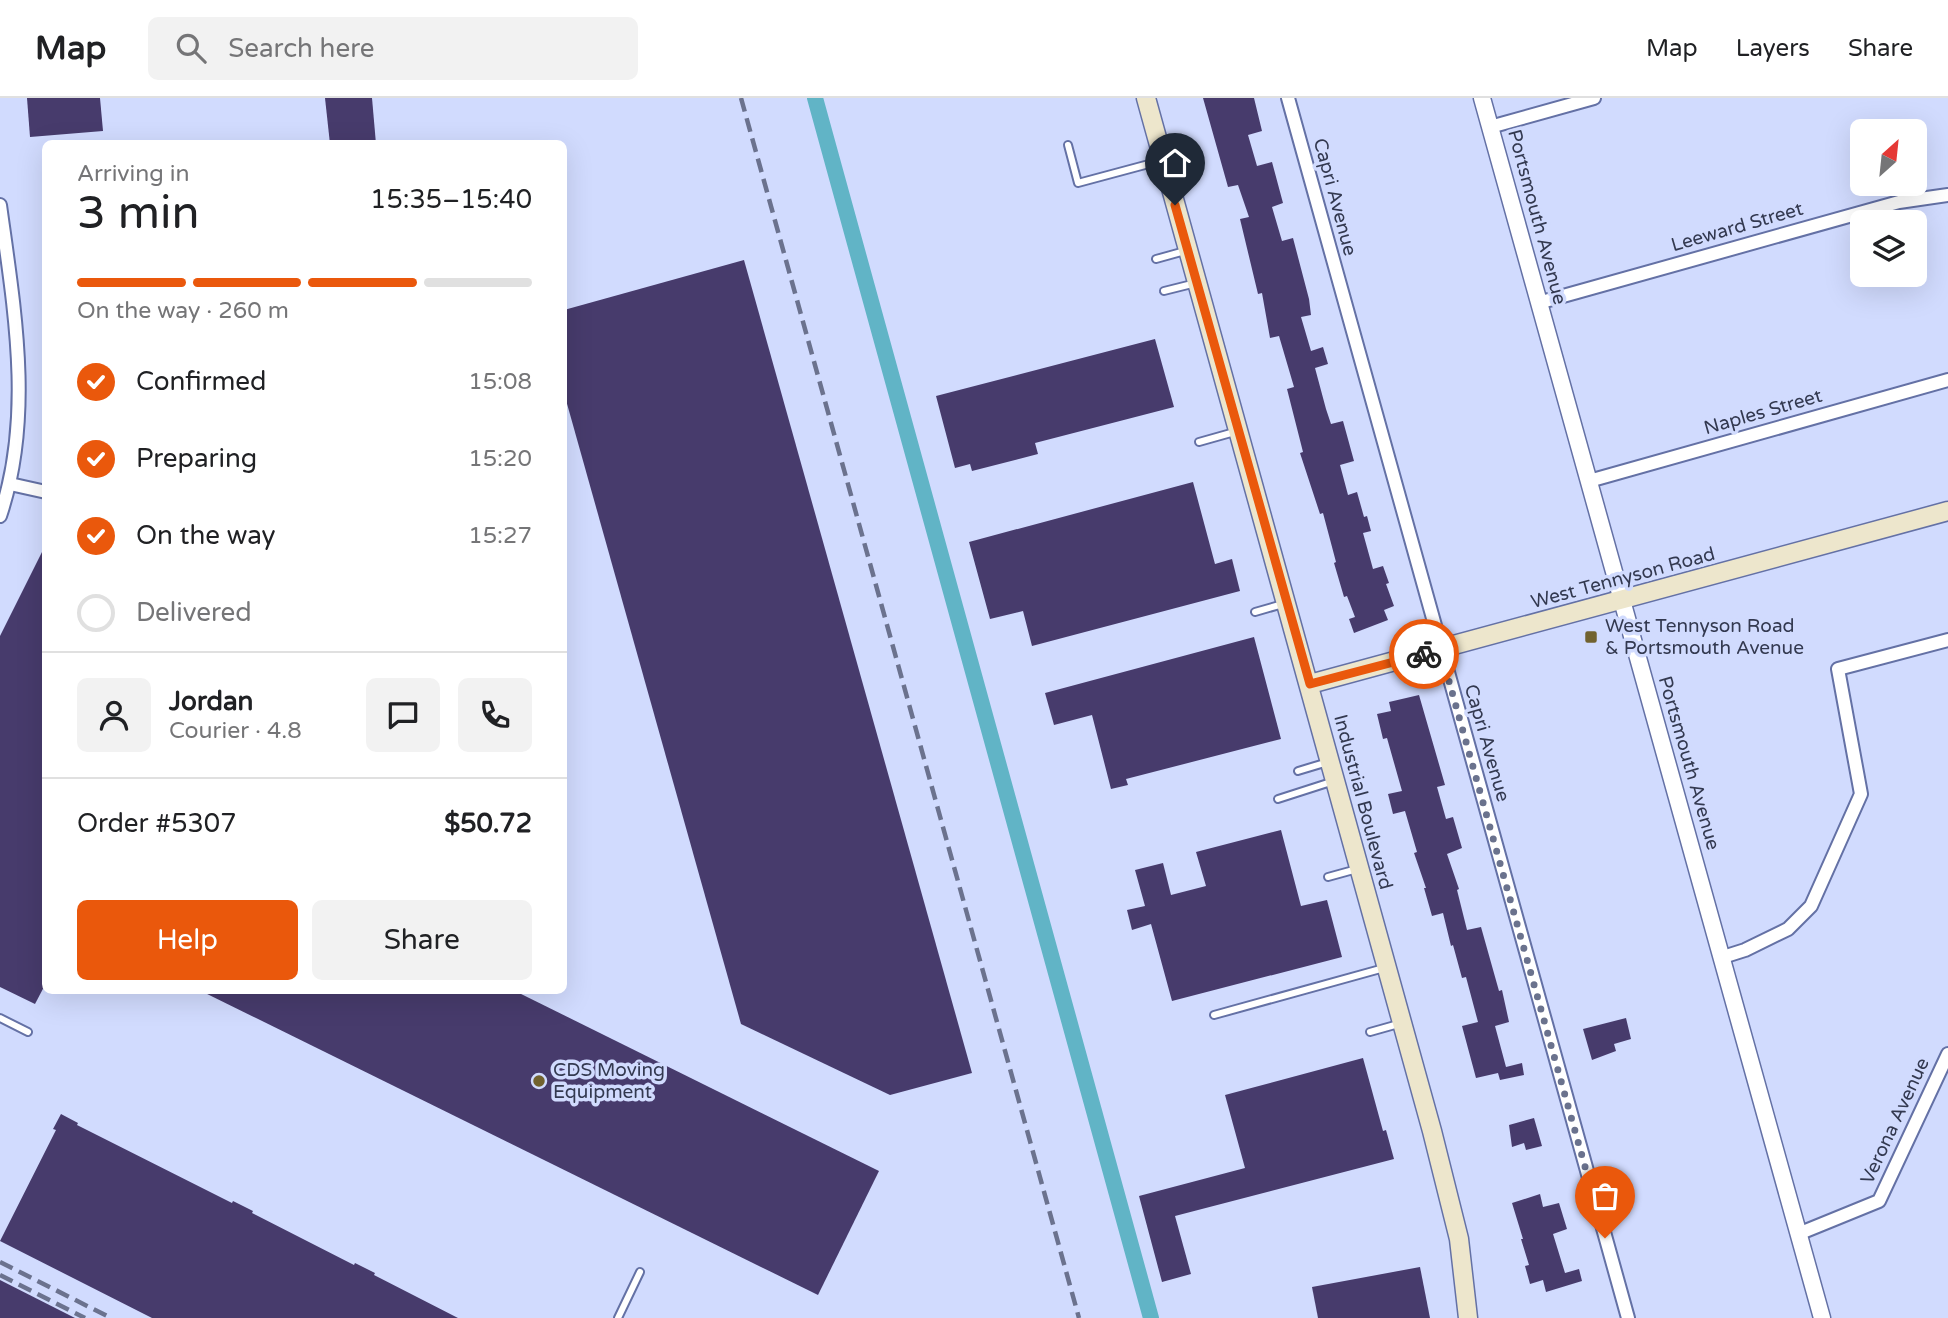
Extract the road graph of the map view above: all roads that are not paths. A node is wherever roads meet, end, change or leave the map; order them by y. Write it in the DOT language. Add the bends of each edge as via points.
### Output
graph roads {
  1 [pos="1146,98"];
  2 [pos="1288,98"];
  3 [pos="1482,98"];
  4 [pos="1594,98"];
  5 [pos="1490,127"];
  6 [pos="1068,145"];
  7 [pos="1162,160"];
  8 [pos="1948,195"];
  9 [pos="0,205"];
  10 [pos="1188,250"];
  11 [pos="1156,259"];
  12 [pos="1197,282"];
  13 [pos="1164,291"];
  14 [pos="1538,303"];
  15 [pos="1948,380"];
  16 [pos="1239,430"];
  17 [pos="1199,442"];
  18 [pos="1589,481"];
  19 [pos="10,484"];
  20 [pos="42,491"];
  21 [pos="3,498"];
  22 [pos="1948,511"];
  23 [pos="0,516"];
  24 [pos="1621,600"];
  25 [pos="1287,603"];
  26 [pos="1255,612"];
  27 [pos="1948,640"];
  28 [pos="1440,649"];
  29 [pos="1310,684"];
  30 [pos="1330,761"];
  31 [pos="1298,771"];
  32 [pos="1336,781"];
  33 [pos="1278,799"];
  34 [pos="1359,868"];
  35 [pos="1328,877"];
  36 [pos="1723,957"];
  37 [pos="1387,967"];
  38 [pos="1214,1015"];
  39 [pos="0,1018"];
  40 [pos="1402,1023"];
  41 [pos="28,1032"];
  42 [pos="1370,1032"];
  43 [pos="1948,1054"];
  44 [pos="1798,1234"];
  45 [pos="640,1272"];
  46 [pos="618,1318"];
  47 [pos="1468,1318"];
  48 [pos="1628,1318"];
  49 [pos="1822,1318"];
  1 -- 7 [label="main road, Industrial Boulevard"];
  2 -- 28 [label="street, Capri Avenue"];
  3 -- 5 [label="street, Portsmouth Avenue"];
  4 -- 5 [label="street"];
  5 -- 14 [label="street, Portsmouth Avenue"];
  6 -- 7 [label="lane" via="1078,183"];
  7 -- 10 [label="main road, Industrial Boulevard"];
  8 -- 14 [label="street, Leeward Street" via="1899,202"];
  9 -- 19 [label="street" via="18,374 19,410"];
  10 -- 11 [label="lane"];
  10 -- 12 [label="main road, Industrial Boulevard"];
  12 -- 13 [label="lane"];
  12 -- 16 [label="main road, Industrial Boulevard"];
  14 -- 18 [label="street, Portsmouth Avenue"];
  15 -- 18 [label="street, Naples Street"];
  16 -- 17 [label="lane"];
  16 -- 25 [label="main road, Industrial Boulevard"];
  18 -- 24 [label="street, Portsmouth Avenue"];
  19 -- 20 [label="street"];
  19 -- 21 [label="street"];
  21 -- 23 [label="street"];
  22 -- 24 [label="main road, West Tennyson Road"];
  24 -- 28 [label="main road, West Tennyson Road"];
  24 -- 36 [label="street, Portsmouth Avenue"];
  25 -- 26 [label="lane"];
  25 -- 29 [label="main road, Industrial Boulevard"];
  27 -- 36 [label="street" via="1838,669 1861,794 1811,906 1788,929"];
  28 -- 29 [label="main road, West Tennyson Road"];
  28 -- 48 [label="street, Capri Avenue"];
  29 -- 30 [label="main road, Industrial Boulevard"];
  30 -- 31 [label="lane"];
  30 -- 32 [label="main road, Industrial Boulevard"];
  32 -- 33 [label="lane"];
  32 -- 34 [label="main road, Industrial Boulevard"];
  34 -- 35 [label="lane"];
  34 -- 37 [label="main road, Industrial Boulevard"];
  36 -- 44 [label="street, Portsmouth Avenue"];
  37 -- 38 [label="lane"];
  37 -- 40 [label="main road, Industrial Boulevard"];
  39 -- 41 [label="lane"];
  40 -- 42 [label="lane"];
  40 -- 47 [label="main road, Industrial Boulevard" via="1459,1239"];
  43 -- 44 [label="street, Verona Avenue" via="1880,1201"];
  44 -- 49 [label="street, Portsmouth Avenue"];
  45 -- 46 [label="lane"];
}
